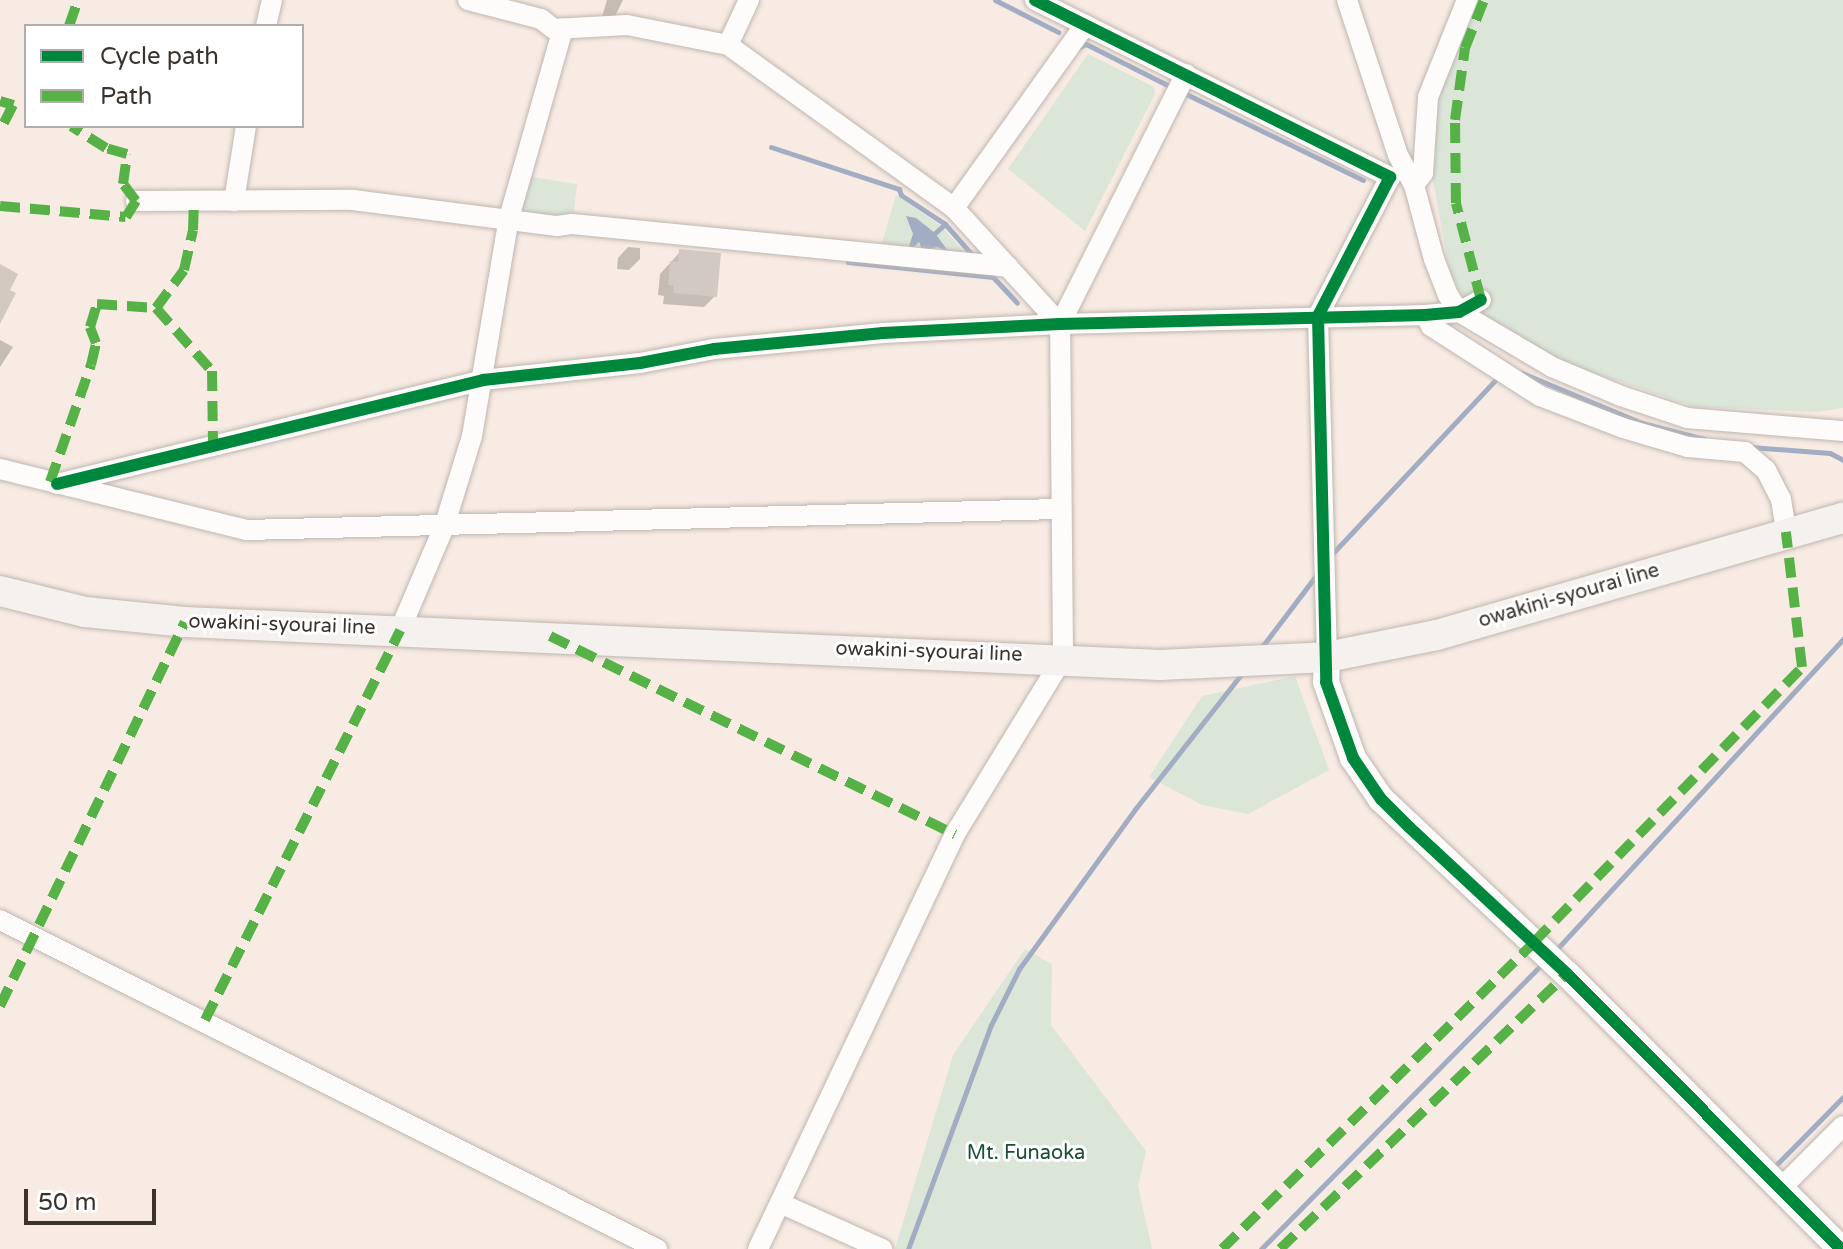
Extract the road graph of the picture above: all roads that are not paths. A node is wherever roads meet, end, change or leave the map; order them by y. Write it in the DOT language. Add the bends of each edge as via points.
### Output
graph roads {
  1 [pos="272,0"];
  2 [pos="468,0"];
  3 [pos="749,0"];
  4 [pos="1035,0"];
  5 [pos="1347,0"];
  6 [pos="1467,0"];
  7 [pos="266,24"];
  8 [pos="1085,25"];
  9 [pos="563,29"];
  10 [pos="728,45"];
  11 [pos="1186,74"];
  12 [pos="246,128"];
  13 [pos="1390,177"];
  14 [pos="1414,185"];
  15 [pos="136,201"];
  16 [pos="234,201"];
  17 [pos="954,208"];
  18 [pos="509,218"];
  19 [pos="1008,267"];
  20 [pos="1481,300"];
  21 [pos="1459,312"];
  22 [pos="1425,315"];
  23 [pos="1318,316"];
  24 [pos="1060,324"];
  25 [pos="483,380"];
  26 [pos="1843,431"];
  27 [pos="0,469"];
  28 [pos="57,484"];
  29 [pos="1061,509"];
  30 [pos="1843,518"];
  31 [pos="444,527"];
  32 [pos="1786,532"];
  33 [pos="0,591"];
  34 [pos="400,630"];
  35 [pos="1327,657"];
  36 [pos="1063,658"];
  37 [pos="0,920"];
  38 [pos="1843,1126"];
  39 [pos="1782,1187"];
  40 [pos="782,1204"];
  41 [pos="657,1249"];
  42 [pos="758,1249"];
  43 [pos="882,1249"];
  44 [pos="1841,1249"];
  1 -- 7 [label="street"];
  2 -- 9 [label="street"];
  3 -- 10 [label="street"];
  4 -- 8 [label="street"];
  5 -- 14 [label="street" via="1398,155"];
  6 -- 14 [label="street" via="1428,97 1423,173"];
  8 -- 11 [label="street"];
  8 -- 17 [label="street"];
  9 -- 10 [label="street" via="627,25"];
  9 -- 18 [label="street"];
  10 -- 17 [label="street"];
  11 -- 13 [label="street"];
  11 -- 24 [label="street"];
  12 -- 16 [label="street"];
  13 -- 14 [label="street"];
  13 -- 23 [label="street"];
  14 -- 21 [label="street" via="1434,259"];
  15 -- 16 [label="street"];
  16 -- 18 [label="street" via="353,200"];
  17 -- 19 [label="street"];
  18 -- 19 [label="street"];
  18 -- 25 [label="street"];
  19 -- 24 [label="street"];
  20 -- 21 [label="street"];
  21 -- 22 [label="street"];
  21 -- 26 [label="street" via="1552,367 1687,418"];
  22 -- 23 [label="street"];
  22 -- 32 [label="street" via="1431,326 1540,396 1662,439 1745,452 1766,470 1781,499"];
  23 -- 24 [label="street"];
  23 -- 35 [label="street"];
  24 -- 25 [label="street" via="745,346"];
  24 -- 29 [label="street"];
  25 -- 28 [label="street"];
  25 -- 31 [label="street"];
  27 -- 28 [label="street"];
  28 -- 31 [label="street" via="246,530"];
  29 -- 31 [label="street"];
  29 -- 36 [label="street"];
  30 -- 32 [label="main road, owakini-syourai line"];
  31 -- 34 [label="street"];
  32 -- 35 [label="main road, owakini-syourai line" via="1437,635"];
  33 -- 34 [label="main road, owakini-syourai line" via="85,612 156,619"];
  34 -- 36 [label="main road, owakini-syourai line"];
  35 -- 36 [label="main road, owakini-syourai line" via="1160,665"];
  35 -- 39 [label="street" via="1326,682 1353,758 1381,799"];
  36 -- 40 [label="street" via="955,834"];
  37 -- 41 [label="street"];
  38 -- 39 [label="street"];
  39 -- 44 [label="street"];
  40 -- 42 [label="street"];
  40 -- 43 [label="street"];
}
